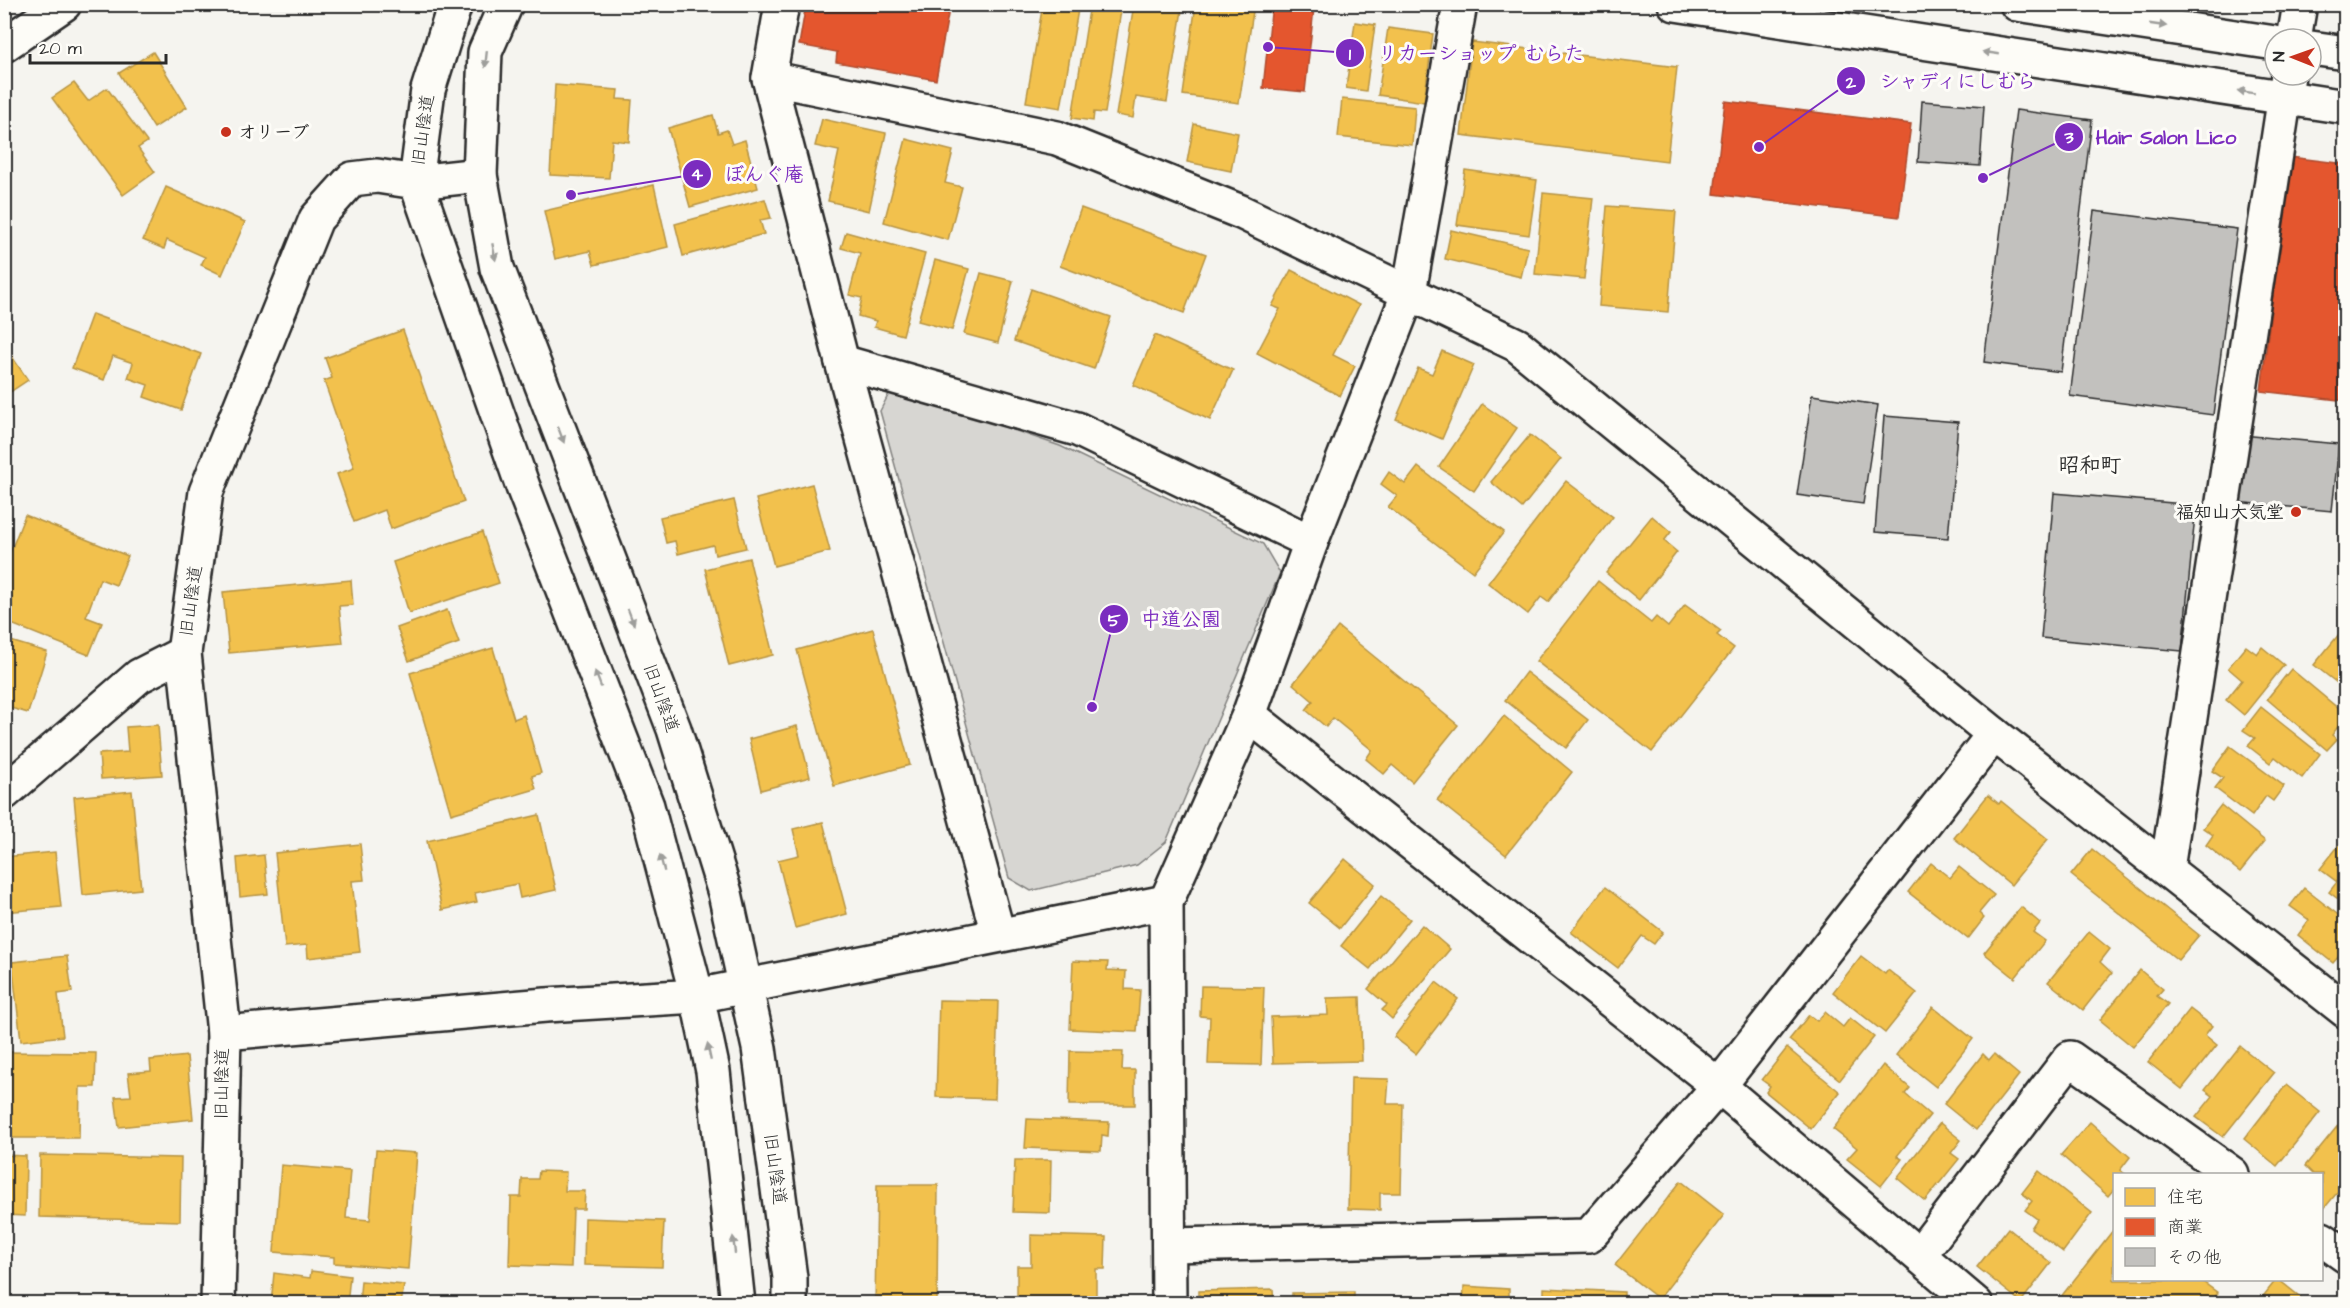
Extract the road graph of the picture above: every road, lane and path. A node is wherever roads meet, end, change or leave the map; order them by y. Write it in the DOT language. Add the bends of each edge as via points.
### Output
graph roads {
  1 [pos="64,4"];
  2 [pos="455,4"];
  3 [pos="506,4"];
  4 [pos="782,4"];
  5 [pos="1460,4"];
  6 [pos="1675,4"];
  7 [pos="2017,4"];
  8 [pos="2300,4"];
  9 [pos="2296,27"];
  10 [pos="2263,41"];
  11 [pos="4,45"];
  12 [pos="2323,50"];
  13 [pos="2346,53"];
  14 [pos="769,78"];
  15 [pos="2263,84"];
  16 [pos="2286,87"];
  17 [pos="2346,107"];
  18 [pos="480,176"];
  19 [pos="416,182"];
  20 [pos="1409,292"];
  21 [pos="842,362"];
  22 [pos="1311,542"];
  23 [pos="184,653"];
  24 [pos="1249,715"];
  25 [pos="1994,735"];
  26 [pos="4,793"];
  27 [pos="2167,869"];
  28 [pos="1166,902"];
  29 [pos="998,934"];
  30 [pos="747,987"];
  31 [pos="697,996"];
  32 [pos="2346,1011"];
  33 [pos="224,1033"];
  34 [pos="1719,1086"];
  35 [pos="2231,1173"];
  36 [pos="2323,1240"];
  37 [pos="1169,1245"];
  38 [pos="1919,1255"];
  39 [pos="2346,1256"];
  40 [pos="218,1304"];
  41 [pos="738,1304"];
  42 [pos="790,1304"];
  43 [pos="1169,1304"];
  44 [pos="1976,1304"];
  1 -- 11 [label="street"];
  2 -- 19 [label="street, 旧山陰道" via="428,90"];
  3 -- 18 [label="street, 旧山陰道, one-way" via="485,52"];
  4 -- 14 [label="street"];
  5 -- 20 [label="street"];
  15 -- 6 [label="street, one-way"];
  7 -- 10 [label="street, one-way"];
  8 -- 9 [label="street"];
  12 -- 13 [label="street"];
  14 -- 20 [label="street" via="1058,138 1241,212"];
  14 -- 21 [label="street"];
  16 -- 17 [label="street"];
  16 -- 27 [label="street"];
  18 -- 19 [label="street"];
  18 -- 30 [label="street, 旧山陰道, one-way" via="497,268 674,729 725,893"];
  19 -- 23 [label="street, 旧山陰道" via="377,176 352,179 316,219 206,492"];
  31 -- 19 [label="street, one-way" via="647,806 523,487"];
  20 -- 22 [label="street"];
  20 -- 25 [label="street" via="1517,345"];
  21 -- 22 [label="street" via="1077,429"];
  21 -- 29 [label="street"];
  22 -- 24 [label="street"];
  23 -- 26 [label="street" via="139,676"];
  23 -- 33 [label="street, 旧山陰道"];
  24 -- 28 [label="street"];
  24 -- 34 [label="street"];
  25 -- 27 [label="street"];
  25 -- 34 [label="street"];
  27 -- 32 [label="street"];
  28 -- 29 [label="street"];
  28 -- 37 [label="street"];
  29 -- 30 [label="street"];
  30 -- 31 [label="street"];
  30 -- 42 [label="street, 旧山陰道" via="761,1060 790,1278"];
  31 -- 33 [label="street"];
  41 -- 31 [label="street, one-way" via="713,1071"];
  33 -- 40 [label="street, 旧山陰道"];
  34 -- 37 [label="street" via="1589,1236"];
  34 -- 38 [label="street"];
  35 -- 38 [label="street" via="2070,1058"];
  36 -- 39 [label="street"];
  37 -- 43 [label="street"];
  38 -- 44 [label="street"];
}
